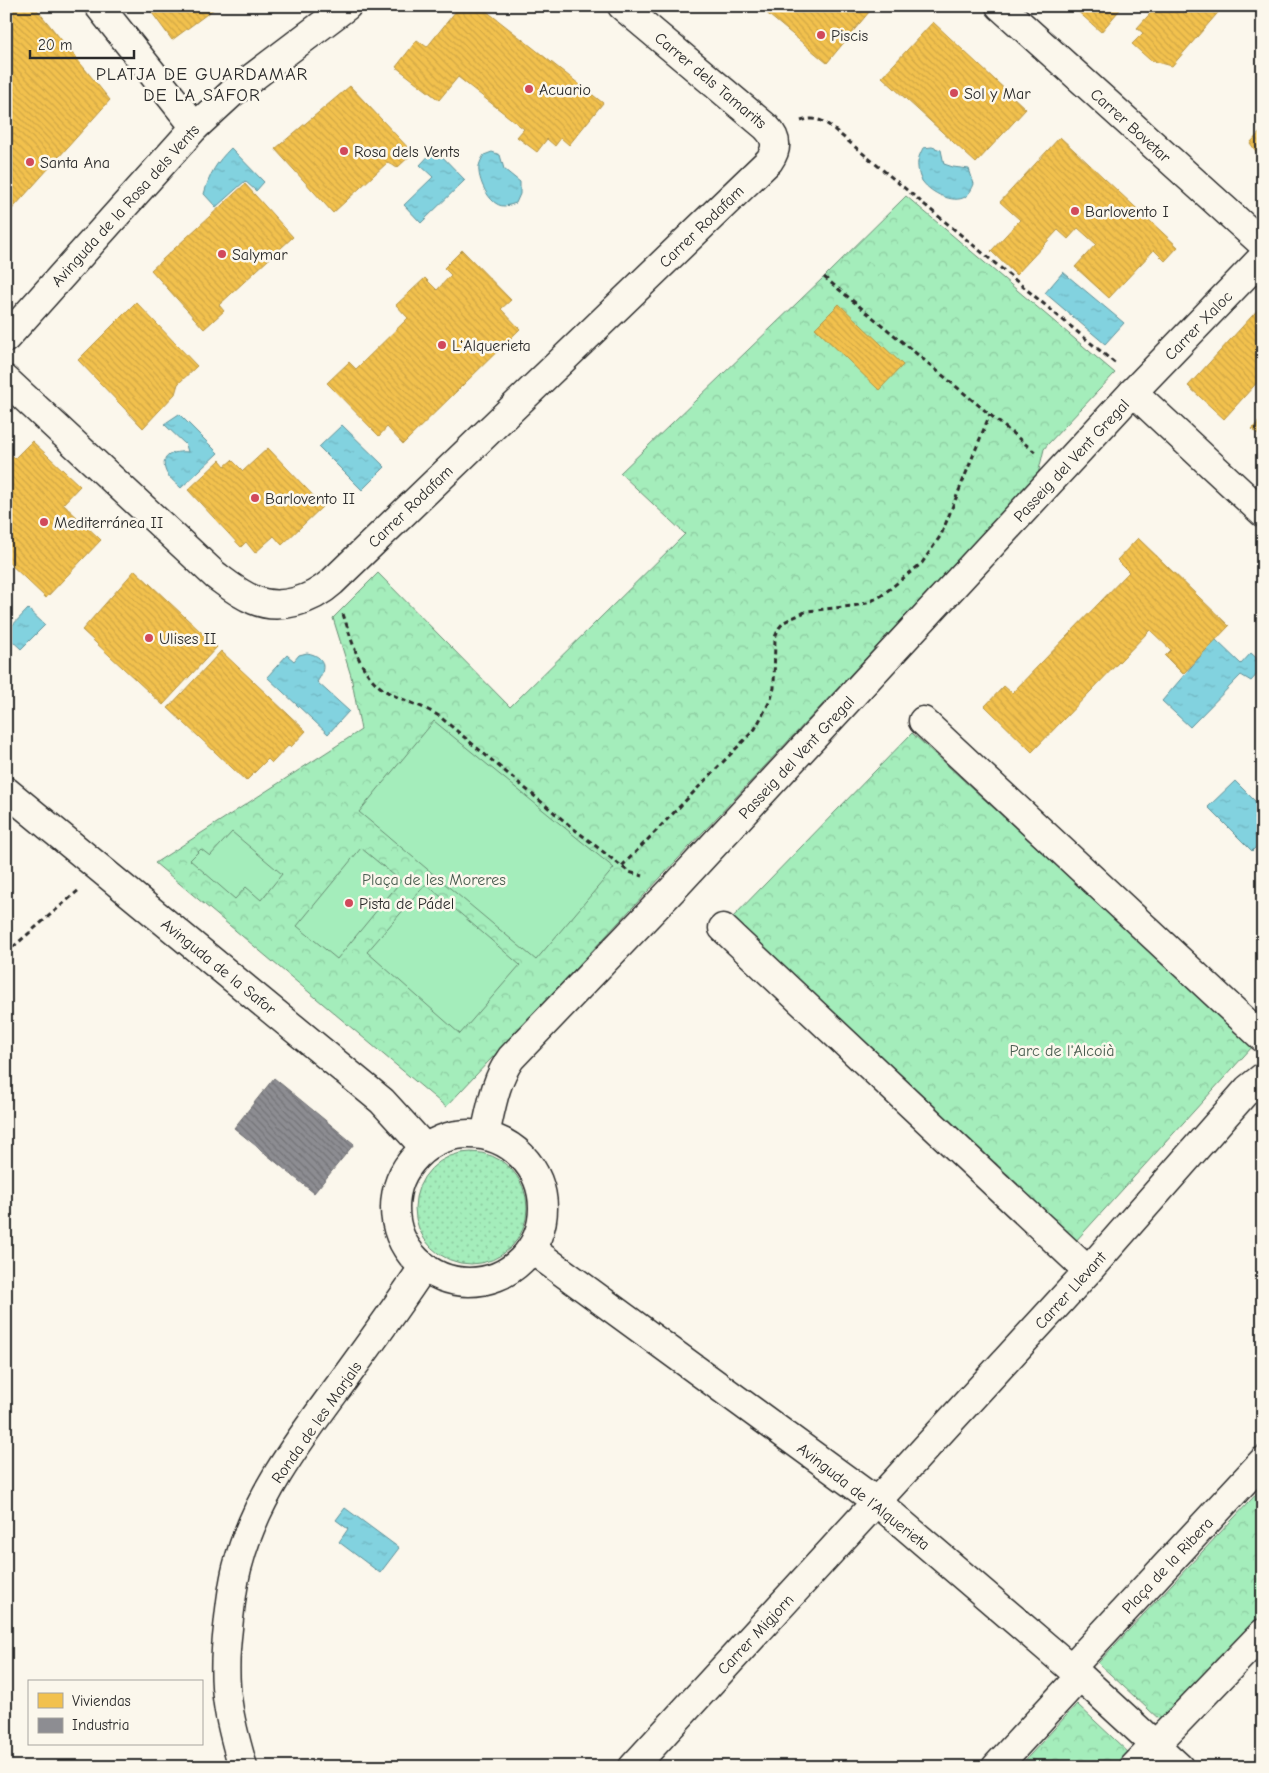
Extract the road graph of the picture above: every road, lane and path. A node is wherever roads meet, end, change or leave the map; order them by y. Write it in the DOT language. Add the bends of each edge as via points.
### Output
graph roads {
  1 [pos="99,6"];
  2 [pos="346,6"];
  3 [pos="622,6"];
  4 [pos="1000,6"];
  5 [pos="195,127"];
  6 [pos="774,137"];
  7 [pos="1263,244"];
  8 [pos="1263,257"];
  9 [pos="824,277"];
  10 [pos="6,338"];
  11 [pos="6,380"];
  12 [pos="1137,388"];
  13 [pos="990,414"];
  14 [pos="1060,471"];
  15 [pos="1263,513"];
  16 [pos="332,582"];
  17 [pos="923,721"];
  18 [pos="6,791"];
  19 [pos="102,870"];
  20 [pos="723,928"];
  21 [pos="6,953"];
  22 [pos="1263,1038"];
  23 [pos="1263,1077"];
  24 [pos="485,1135"];
  25 [pos="425,1148"];
  26 [pos="531,1249"];
  27 [pos="424,1266"];
  28 [pos="1088,1271"];
  29 [pos="1263,1461"];
  30 [pos="877,1502"];
  31 [pos="1263,1634"];
  32 [pos="1075,1672"];
  33 [pos="1155,1744"];
  34 [pos="243,1767"];
  35 [pos="634,1767"];
  36 [pos="996,1767"];
  37 [pos="1134,1767"];
  38 [pos="1179,1767"];
  1 -- 5 [label="street"];
  2 -- 5 [label="street, Avinguda de la Rosa dels Vents" via="232,94"];
  3 -- 6 [label="street, Carrer dels Tamarits" via="766,126"];
  4 -- 7 [label="street, Carrer Bovetar"];
  5 -- 10 [label="street, Avinguda de la Rosa dels Vents"];
  6 -- 12 [label="path" via="809,118 824,121"];
  6 -- 16 [label="street, Carrer Rodafam" via="776,151 769,160"];
  8 -- 12 [label="street, Carrer Xaloc"];
  9 -- 13 [label="path"];
  11 -- 16 [label="street, Carrer Rodafam" via="233,589 254,601 278,605 314,595"];
  12 -- 14 [label="street, Passeig del Vent Gregal"];
  12 -- 15 [label="street"];
  13 -- 14 [label="path"];
  13 -- 16 [label="path" via="941,535 922,563 881,596 867,603 807,611 784,622 775,637 774,688 755,729 622,866 439,716 376,685 363,668"];
  14 -- 24 [label="street, Passeig del Vent Gregal" via="672,890 511,1058 499,1080"];
  17 -- 22 [label="street"];
  18 -- 19 [label="street, Avinguda de la Safor"];
  19 -- 21 [label="path"];
  19 -- 25 [label="street, Avinguda de la Safor" via="382,1101"];
  20 -- 28 [label="street"];
  23 -- 28 [label="street, Carrer Llevant" via="1248,1089"];
  24 -- 25 [label="street" via="464,1134 444,1138"];
  24 -- 26 [label="street" via="507,1144 532,1167 540,1187 543,1208 540,1230"];
  25 -- 27 [label="street" via="411,1161 395,1197 395,1217 400,1236 410,1253"];
  26 -- 27 [label="street" via="509,1269 481,1280 461,1282"];
  26 -- 30 [label="street, Avinguda de l’Alquerieta"];
  27 -- 34 [label="street, Ronda de les Marjals" via="281,1468 247,1540 231,1600 225,1676 233,1734"];
  28 -- 30 [label="street, Carrer Llevant"];
  29 -- 32 [label="street, Plaça de la Ribera"];
  30 -- 32 [label="street, Avinguda de l’Alquerieta"];
  30 -- 35 [label="street, Carrer Migjorn"];
  31 -- 33 [label="street"];
  32 -- 33 [label="street, Avinguda de l’Alquerieta"];
  32 -- 36 [label="street, Plaça de la Ribera"];
  33 -- 37 [label="street"];
  33 -- 38 [label="street, Avinguda de l’Alquerieta"];
}
